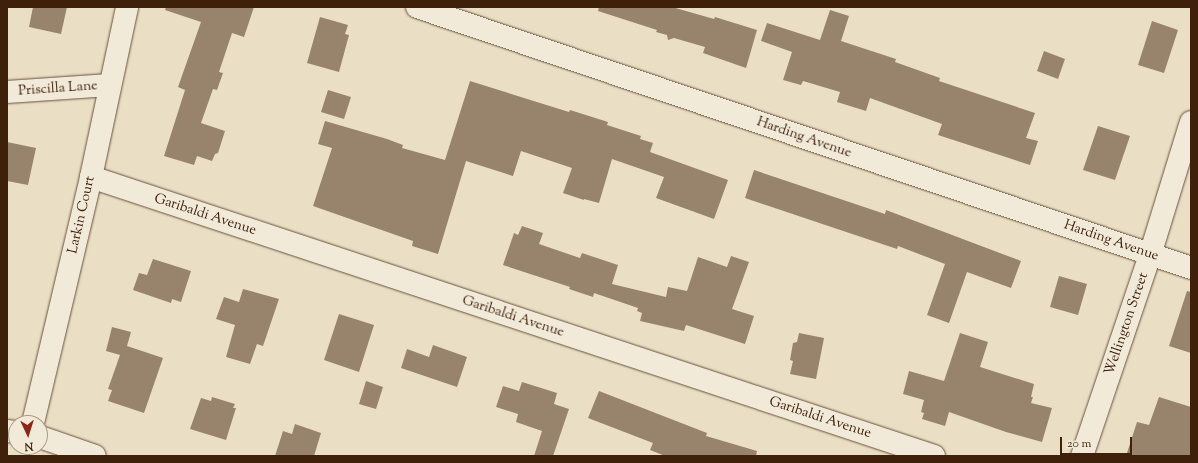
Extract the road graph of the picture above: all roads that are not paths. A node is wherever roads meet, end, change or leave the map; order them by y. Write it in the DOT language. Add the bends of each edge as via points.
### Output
graph roads {
  1 [pos="127,7"];
  2 [pos="417,7"];
  3 [pos="110,86"];
  4 [pos="7,92"];
  5 [pos="1191,122"];
  6 [pos="91,177"];
  7 [pos="1150,255"];
  8 [pos="1191,268"];
  9 [pos="35,415"];
  10 [pos="48,440"];
  11 [pos="95,456"];
  12 [pos="934,456"];
  13 [pos="1082,456"];
  1 -- 3 [label="street, Larkin Court"];
  2 -- 7 [label="street, Harding Avenue"];
  3 -- 4 [label="street, Priscilla Lane"];
  3 -- 6 [label="street, Larkin Court"];
  5 -- 7 [label="street, Wellington Street"];
  6 -- 9 [label="street, Larkin Court"];
  6 -- 12 [label="street, Garibaldi Avenue"];
  7 -- 8 [label="street, Harding Avenue"];
  7 -- 13 [label="street, Wellington Street"];
  10 -- 11 [label="street"];
}
